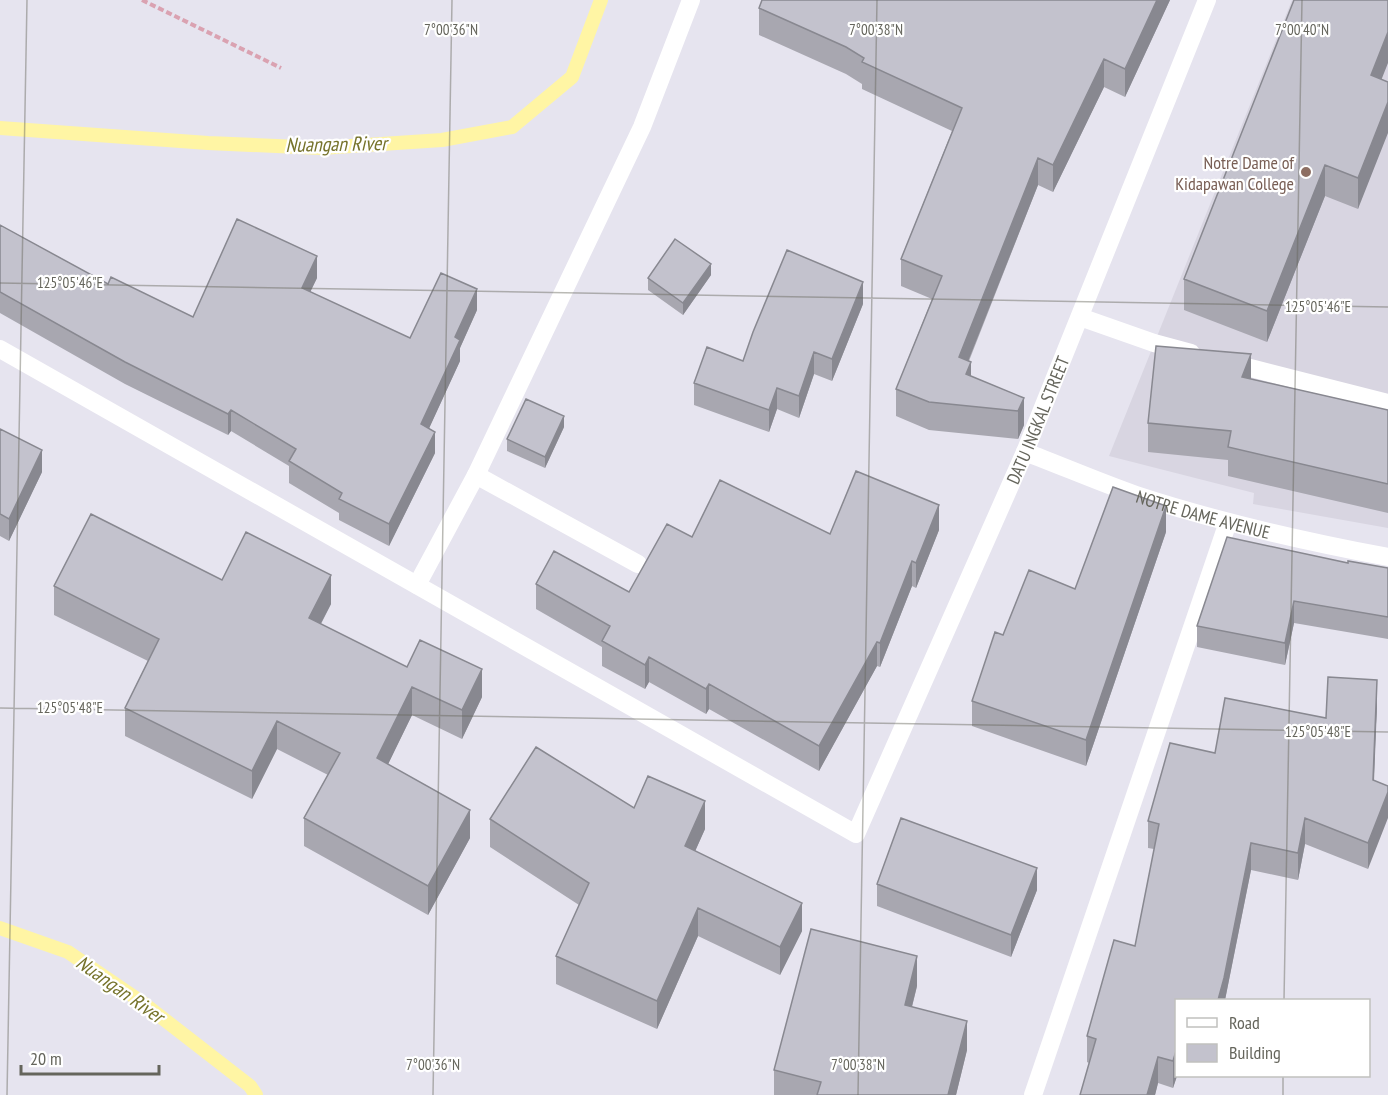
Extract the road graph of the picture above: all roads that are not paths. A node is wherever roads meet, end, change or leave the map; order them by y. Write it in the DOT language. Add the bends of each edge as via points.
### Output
graph roads {
  1 [pos="691,0"];
  2 [pos="1207,0"];
  3 [pos="1080,317"];
  4 [pos="0,349"];
  5 [pos="1388,403"];
  6 [pos="1025,452"];
  7 [pos="476,475"];
  8 [pos="1228,522"];
  9 [pos="1388,557"];
  10 [pos="638,564"];
  11 [pos="417,585"];
  12 [pos="1033,1095"];
  1 -- 7 [label="street" via="642,127"];
  2 -- 3 [label="street, DATU INGKAL STREET"];
  3 -- 5 [label="street" via="1154,344"];
  3 -- 6 [label="street, DATU INGKAL STREET"];
  4 -- 11 [label="street"];
  6 -- 8 [label="street, NOTRE DAME AVENUE" via="1136,495"];
  6 -- 11 [label="street, DATU INGKAL STREET" via="856,834"];
  7 -- 10 [label="street"];
  7 -- 11 [label="street"];
  8 -- 9 [label="street, NOTRE DAME AVENUE"];
  8 -- 12 [label="street"];
}
